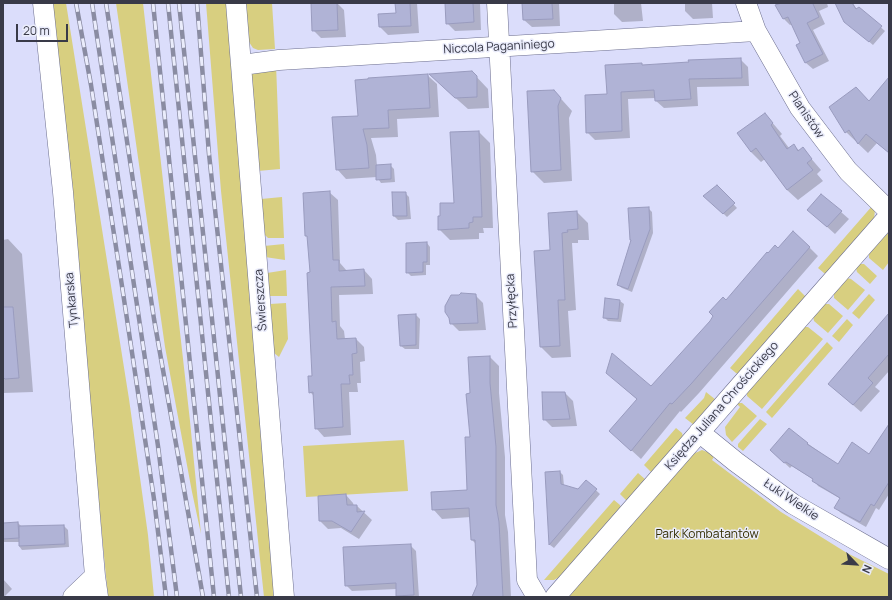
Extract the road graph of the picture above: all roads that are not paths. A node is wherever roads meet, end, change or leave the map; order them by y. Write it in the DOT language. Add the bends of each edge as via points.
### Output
graph roads {
  1 [pos="43,3"];
  2 [pos="236,3"];
  3 [pos="497,3"];
  4 [pos="746,3"];
  5 [pos="756,30"];
  6 [pos="499,47"];
  7 [pos="242,65"];
  8 [pos="889,211"];
  9 [pos="889,216"];
  10 [pos="699,432"];
  11 [pos="889,559"];
  12 [pos="95,576"];
  13 [pos="73,597"];
  14 [pos="98,597"];
  15 [pos="284,597"];
  16 [pos="537,597"];
  17 [pos="555,597"];
  1 -- 12 [label="street, Tynkarska" via="63,192"];
  2 -- 7 [label="street, Świerszcza"];
  3 -- 6 [label="street, Przyłęcka"];
  4 -- 5 [label="street, Pianistów"];
  5 -- 6 [label="street, Niccola Paganiniego"];
  5 -- 8 [label="street, Pianistów" via="800,108 848,171"];
  6 -- 7 [label="street, Niccola Paganiniego" via="278,60"];
  6 -- 16 [label="street, Przyłęcka" via="527,580"];
  7 -- 15 [label="street, Świerszcza"];
  9 -- 10 [label="street, Księdza Juliana Chrościckiego"];
  10 -- 11 [label="street, Łuki Wielkie" via="793,504"];
  10 -- 17 [label="street, Księdza Juliana Chrościckiego"];
  12 -- 13 [label="street"];
  12 -- 14 [label="street, Tynkarska"];
}
